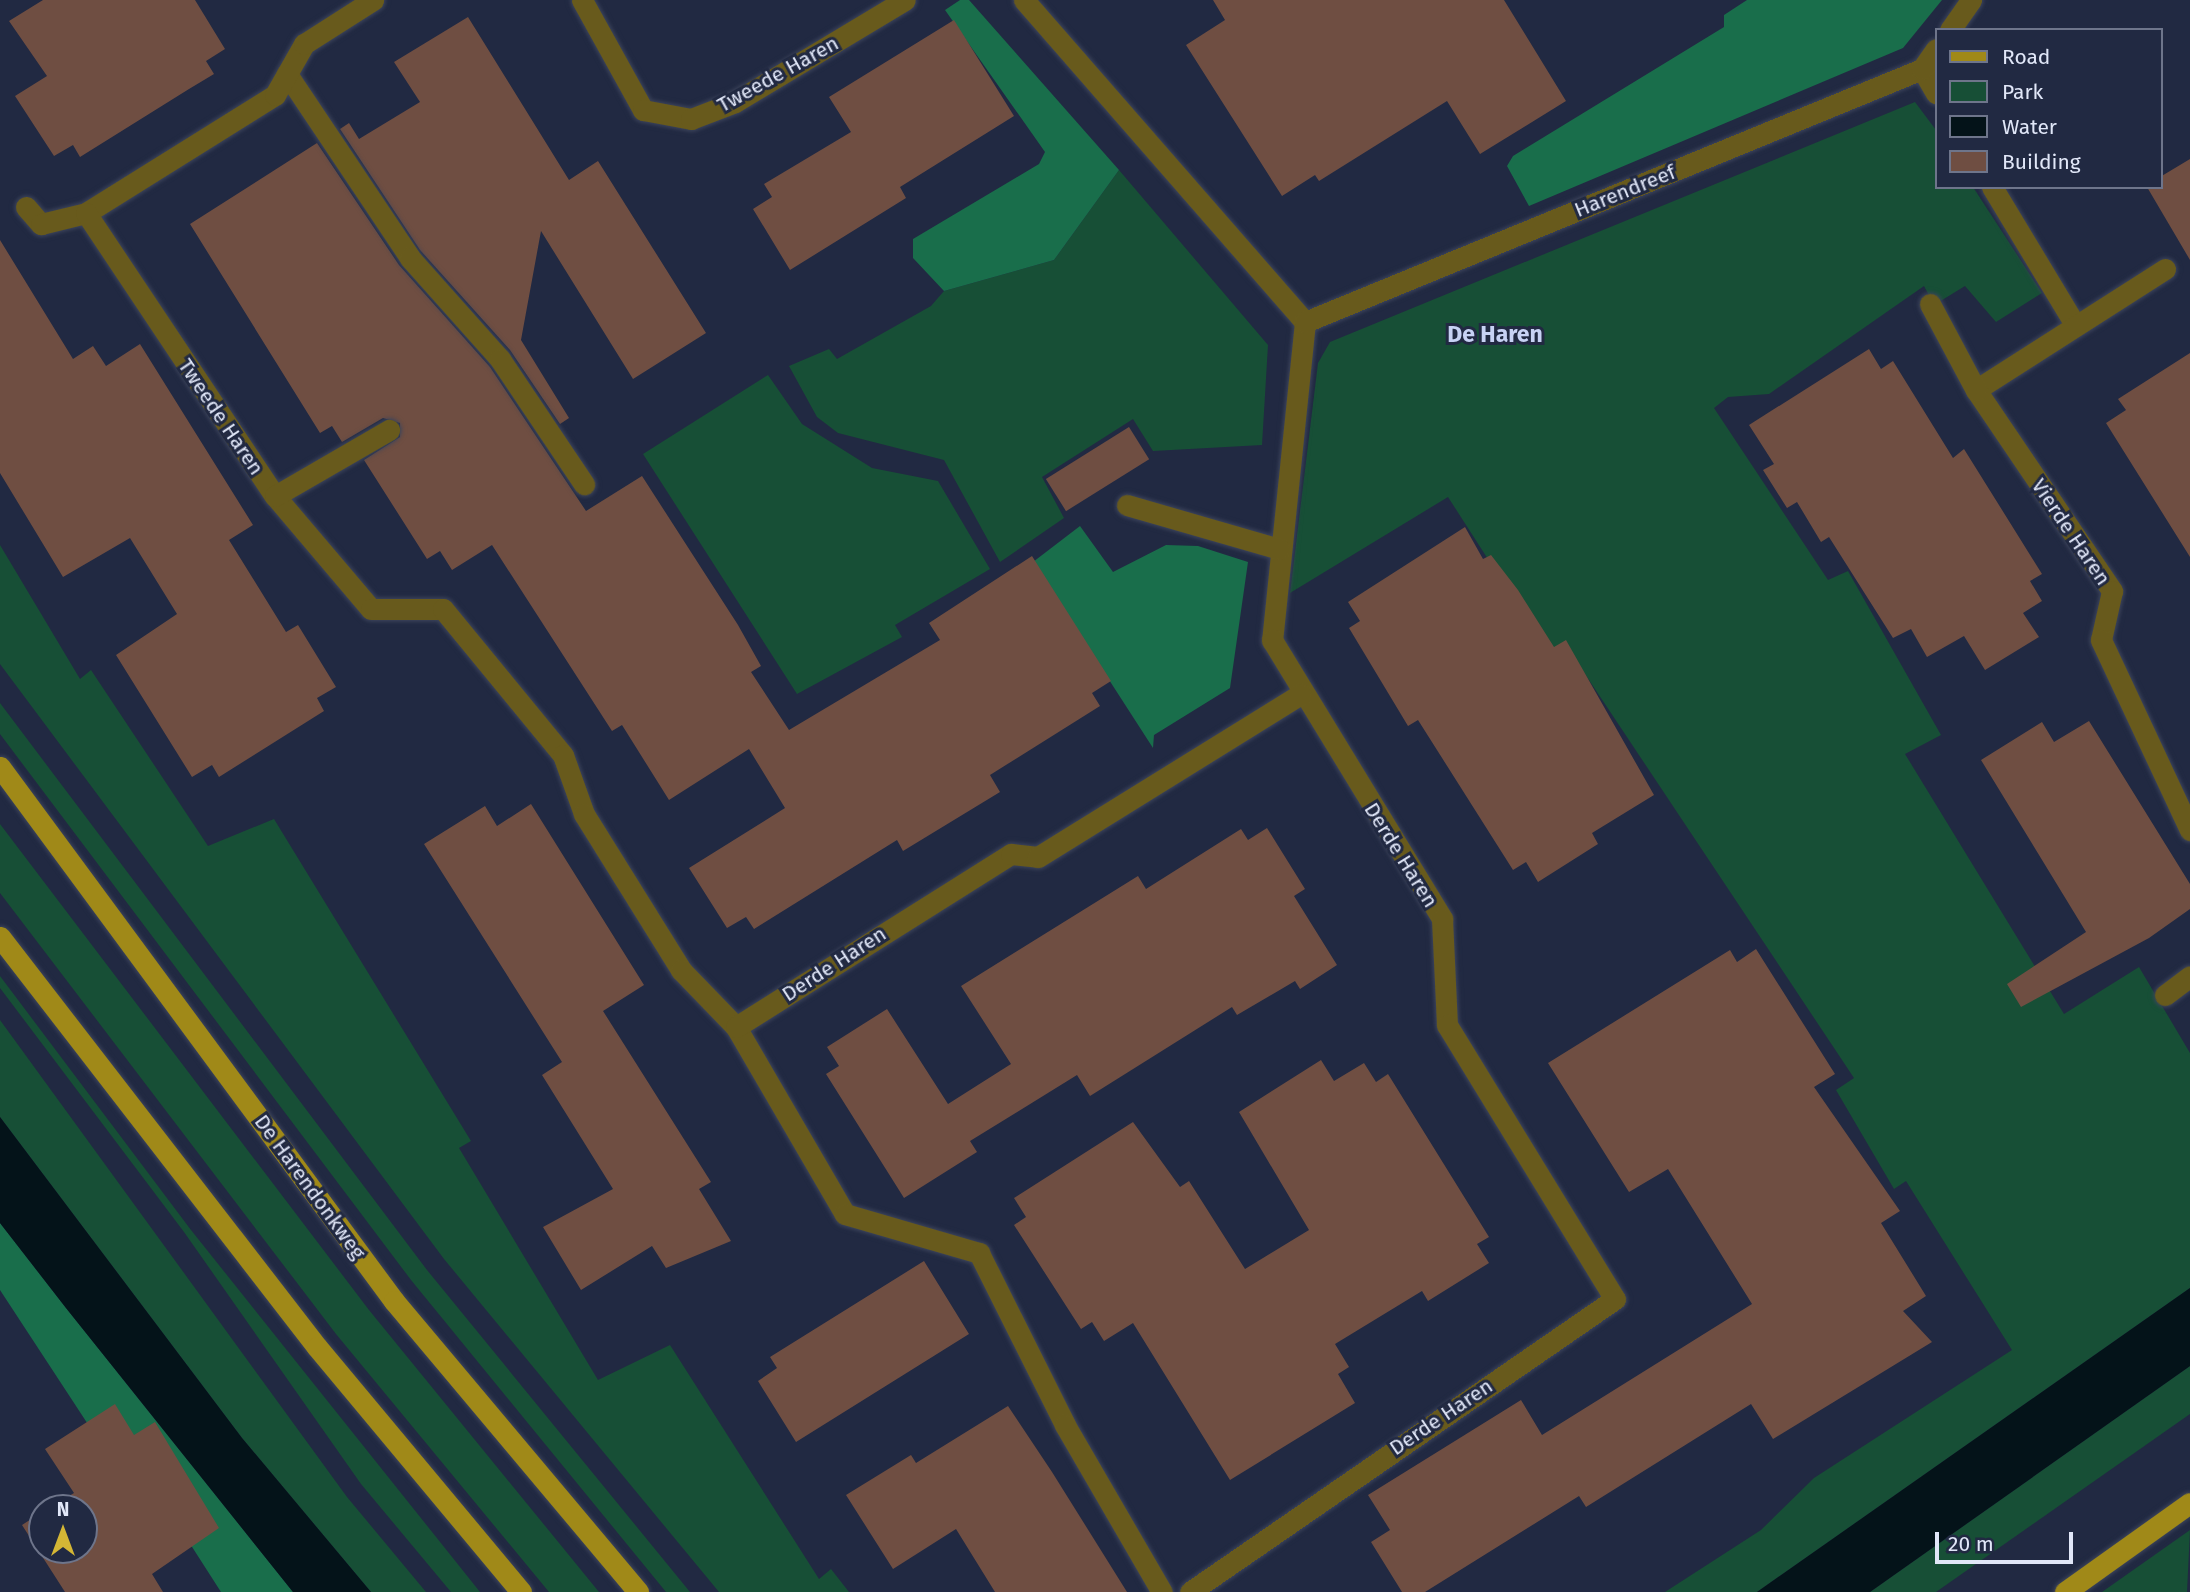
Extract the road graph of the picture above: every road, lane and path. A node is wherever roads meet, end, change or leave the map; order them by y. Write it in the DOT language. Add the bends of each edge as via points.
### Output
graph roads {
  1 [pos="373,0"];
  2 [pos="582,0"];
  3 [pos="905,0"];
  4 [pos="1024,0"];
  5 [pos="1971,0"];
  6 [pos="1951,28"];
  7 [pos="1934,52"];
  8 [pos="1922,69"];
  9 [pos="287,74"];
  10 [pos="1934,90"];
  11 [pos="1993,189"];
  12 [pos="26,207"];
  13 [pos="86,213"];
  14 [pos="2165,269"];
  15 [pos="1930,304"];
  16 [pos="1304,322"];
  17 [pos="2074,323"];
  18 [pos="1976,390"];
  19 [pos="389,430"];
  20 [pos="584,484"];
  21 [pos="275,496"];
  22 [pos="1127,505"];
  23 [pos="1279,549"];
  24 [pos="1301,694"];
  25 [pos="0,766"];
  26 [pos="2190,830"];
  27 [pos="0,937"];
  28 [pos="2190,976"];
  29 [pos="2165,995"];
  30 [pos="736,1027"];
  31 [pos="2190,1503"];
  32 [pos="521,1592"];
  33 [pos="638,1592"];
  34 [pos="1163,1592"];
  35 [pos="1190,1592"];
  36 [pos="2065,1592"];
  1 -- 9 [label="street" via="304,44"];
  2 -- 3 [label="street, Tweede Haren" via="643,110 691,119 735,102"];
  4 -- 16 [label="street"];
  5 -- 6 [label="street"];
  7 -- 8 [label="street"];
  8 -- 10 [label="street"];
  8 -- 16 [label="street, Harendreef"];
  9 -- 13 [label="street" via="275,95"];
  9 -- 20 [label="street" via="410,258 500,359"];
  11 -- 17 [label="street"];
  12 -- 13 [label="street" via="41,224"];
  13 -- 21 [label="street, Tweede Haren"];
  14 -- 17 [label="street"];
  15 -- 18 [label="street, Vierde Haren"];
  16 -- 23 [label="street"];
  17 -- 18 [label="street"];
  18 -- 26 [label="street, Vierde Haren" via="2112,591 2101,640"];
  19 -- 21 [label="street"];
  21 -- 30 [label="street, Tweede Haren" via="371,609 443,609 563,755 584,814 674,959"];
  22 -- 23 [label="street"];
  23 -- 24 [label="street" via="1272,640"];
  24 -- 30 [label="street, Derde Haren" via="1038,857 1011,854"];
  24 -- 35 [label="street, Derde Haren" via="1442,919 1447,1025 1615,1299"];
  25 -- 33 [label="main road, De Harendonkweg" via="394,1301"];
  27 -- 32 [label="main road" via="317,1347"];
  28 -- 29 [label="street"];
  30 -- 34 [label="street" via="845,1214 979,1253 1065,1425"];
  31 -- 36 [label="main road"];
}
